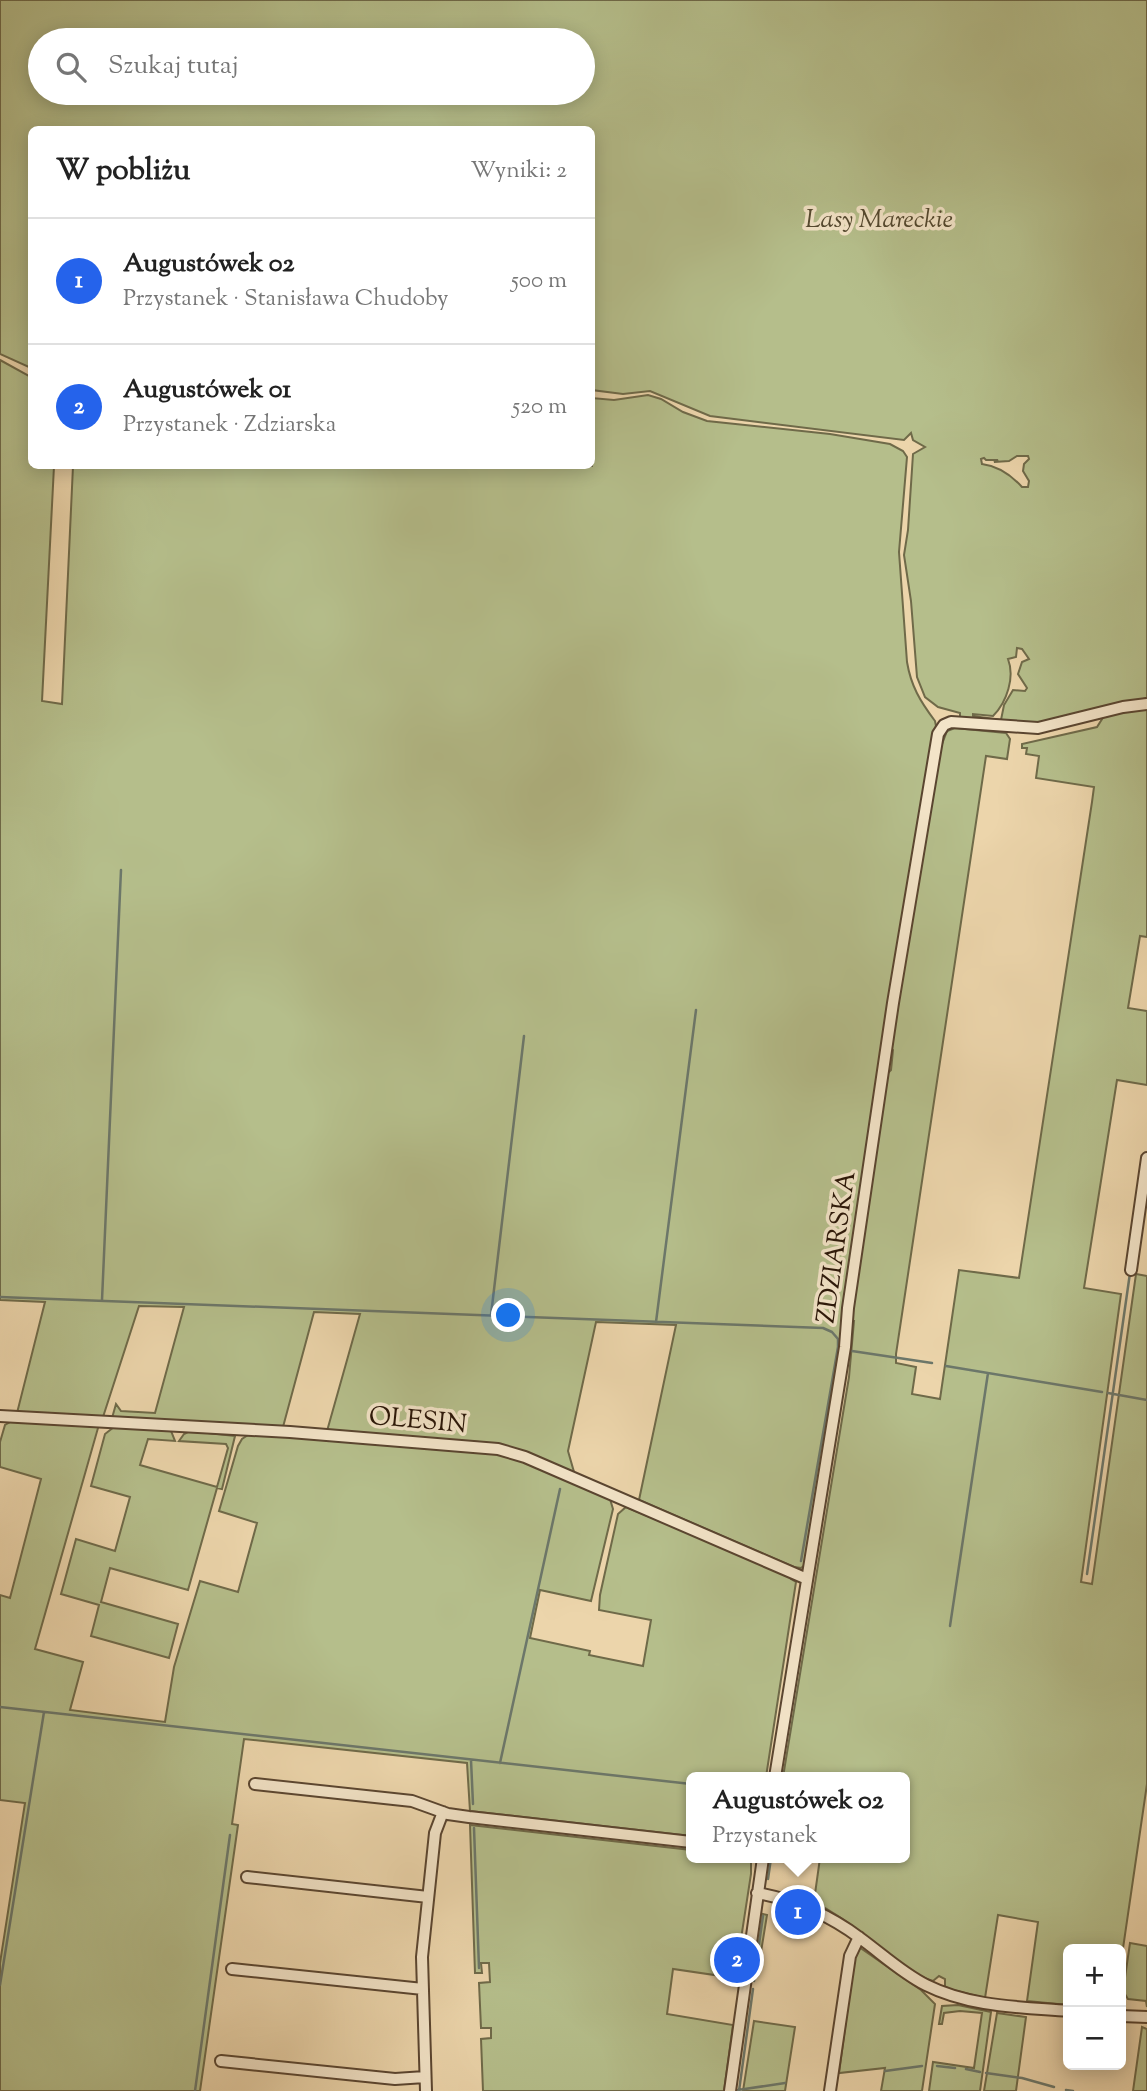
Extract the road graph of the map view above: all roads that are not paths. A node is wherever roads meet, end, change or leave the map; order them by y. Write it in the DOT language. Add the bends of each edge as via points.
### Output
graph roads {
  1 [pos="1147,704"];
  2 [pos="1147,1158"];
  3 [pos="1131,1270"];
  4 [pos="0,1416"];
  5 [pos="807,1578"];
  6 [pos="776,1772"];
  7 [pos="255,1784"];
  8 [pos="443,1812"];
  9 [pos="686,1841"];
  10 [pos="761,1863"];
  11 [pos="247,1877"];
  12 [pos="757,1893"];
  13 [pos="428,1897"];
  14 [pos="859,1937"];
  15 [pos="232,1969"];
  16 [pos="423,1989"];
  17 [pos="1063,2011"];
  18 [pos="1126,2016"];
  19 [pos="1147,2017"];
  20 [pos="220,2061"];
  21 [pos="425,2077"];
  22 [pos="426,2091"];
  23 [pos="730,2091"];
  24 [pos="830,2091"];
  1 -- 5 [label="street, ZDZIARSKA" via="1038,728 956,721 944,725 936,741"];
  2 -- 3 [label="street"];
  4 -- 5 [label="street, OLESIN" via="498,1449"];
  5 -- 6 [label="street, ZDZIARSKA"];
  7 -- 8 [label="street" via="412,1801"];
  8 -- 9 [label="street"];
  8 -- 13 [label="street" via="435,1833"];
  10 -- 12 [label="street"];
  11 -- 13 [label="street"];
  12 -- 14 [label="street" via="817,1911"];
  12 -- 23 [label="street"];
  13 -- 16 [label="street"];
  14 -- 17 [label="street" via="909,1975 940,1991 984,2004"];
  14 -- 24 [label="street" via="850,1956"];
  15 -- 16 [label="street"];
  16 -- 21 [label="street"];
  18 -- 19 [label="street"];
  20 -- 21 [label="street" via="395,2079"];
  21 -- 22 [label="street"];
}
